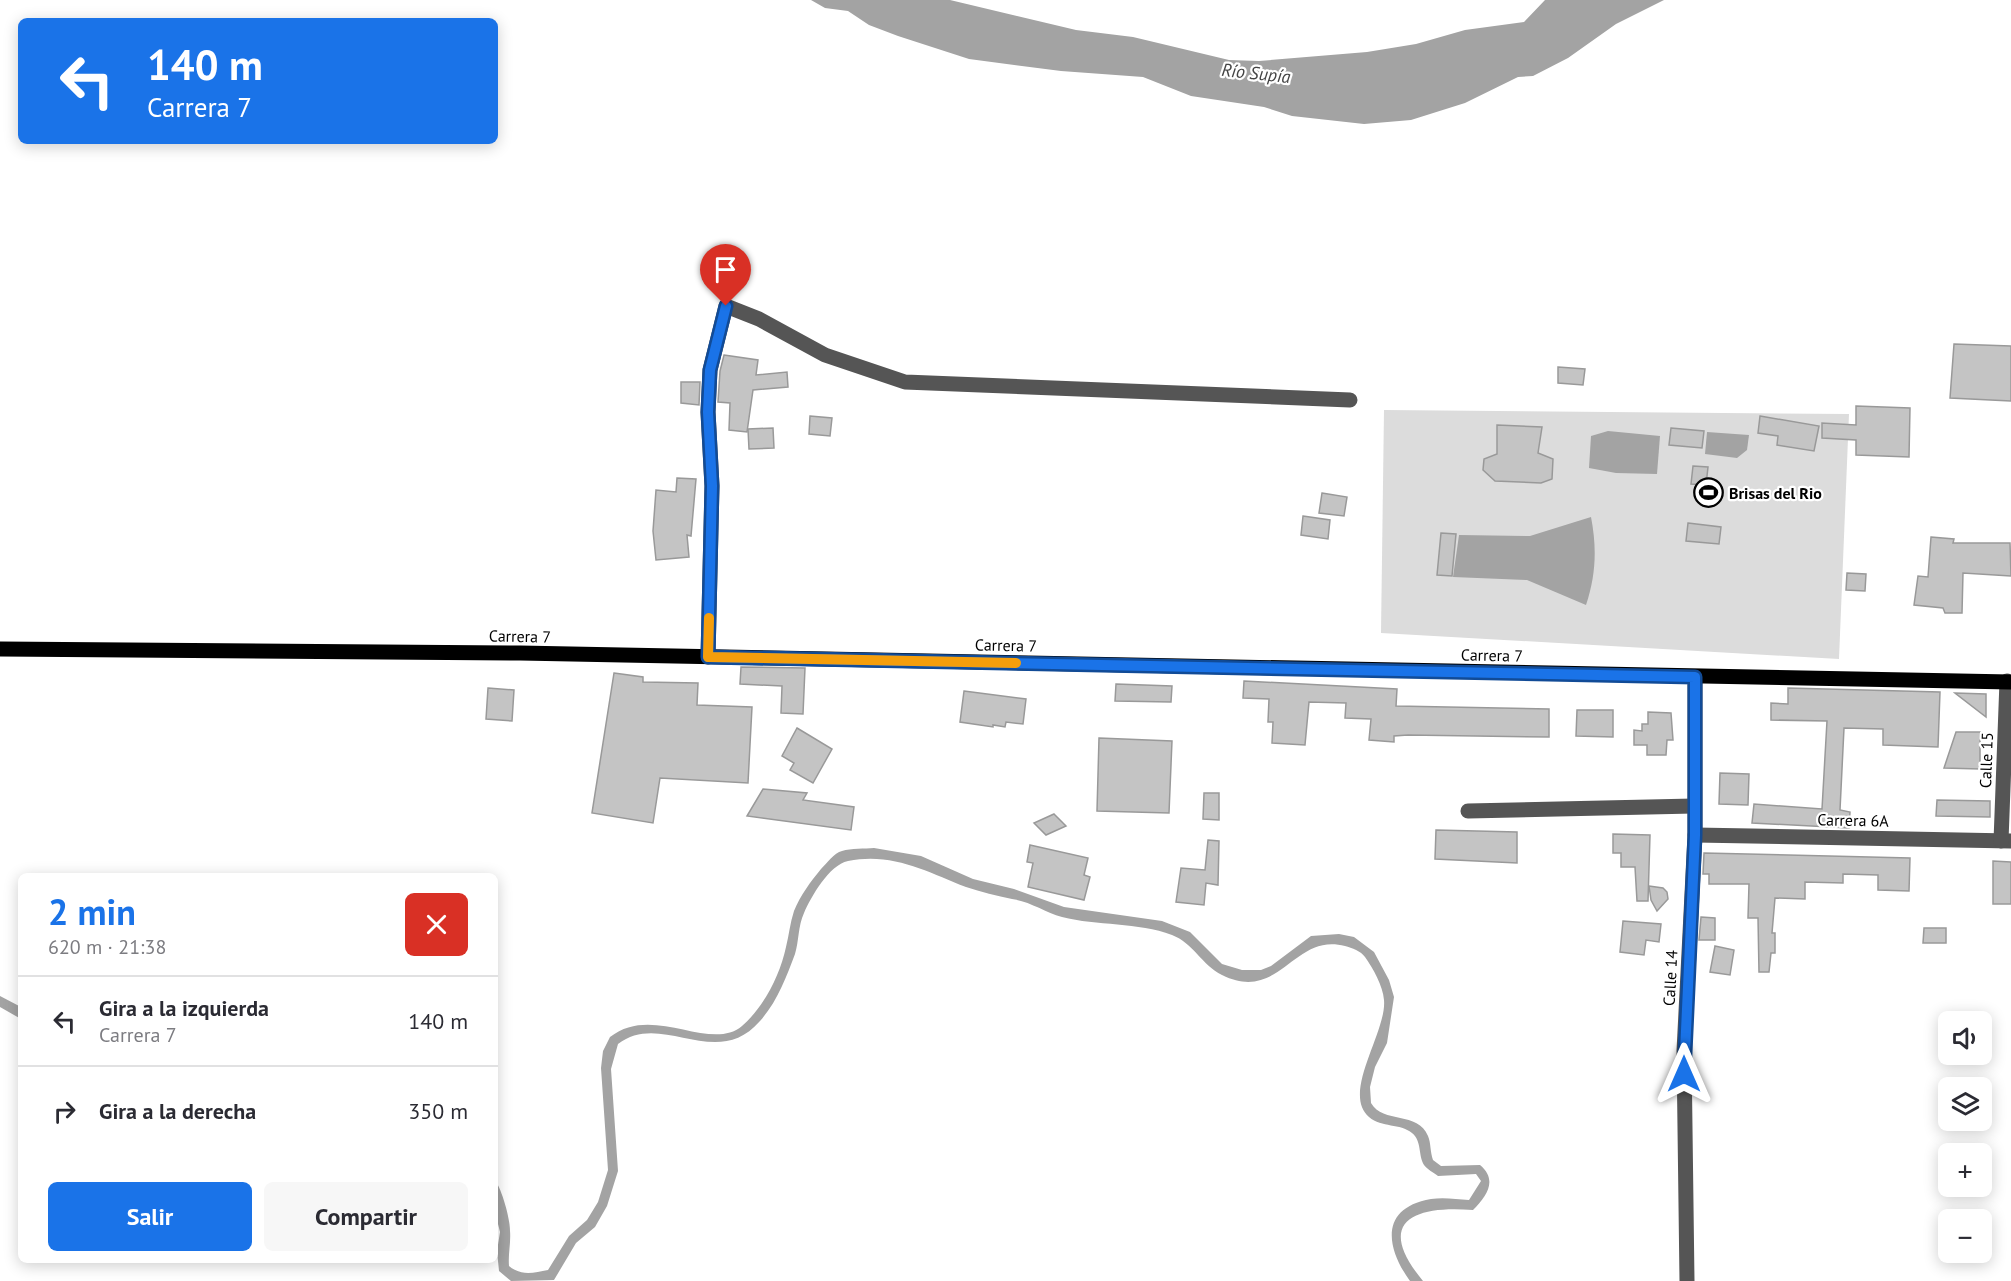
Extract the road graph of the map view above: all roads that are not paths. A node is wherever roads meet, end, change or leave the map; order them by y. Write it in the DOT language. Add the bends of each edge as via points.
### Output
graph roads {
  1 [pos="1350,400"];
  2 [pos="0,649"];
  3 [pos="708,657"];
  4 [pos="1695,677"];
  5 [pos="2009,681"];
  6 [pos="1694,806"];
  7 [pos="1467,811"];
  8 [pos="1695,835"];
  9 [pos="2006,841"];
  10 [pos="1687,1281"];
  1 -- 3 [label="street" via="905,382 825,355 726,306 710,370"];
  2 -- 3 [label="main road, Carrera 7"];
  3 -- 4 [label="main road, Carrera 7"];
  4 -- 5 [label="main road, Carrera 7"];
  4 -- 6 [label="street, Calle 14"];
  5 -- 9 [label="street, Calle 15"];
  6 -- 7 [label="street"];
  6 -- 8 [label="street, Calle 14"];
  8 -- 9 [label="street, Carrera 6A"];
  8 -- 10 [label="street, Calle 14" via="1684,1051"];
}
